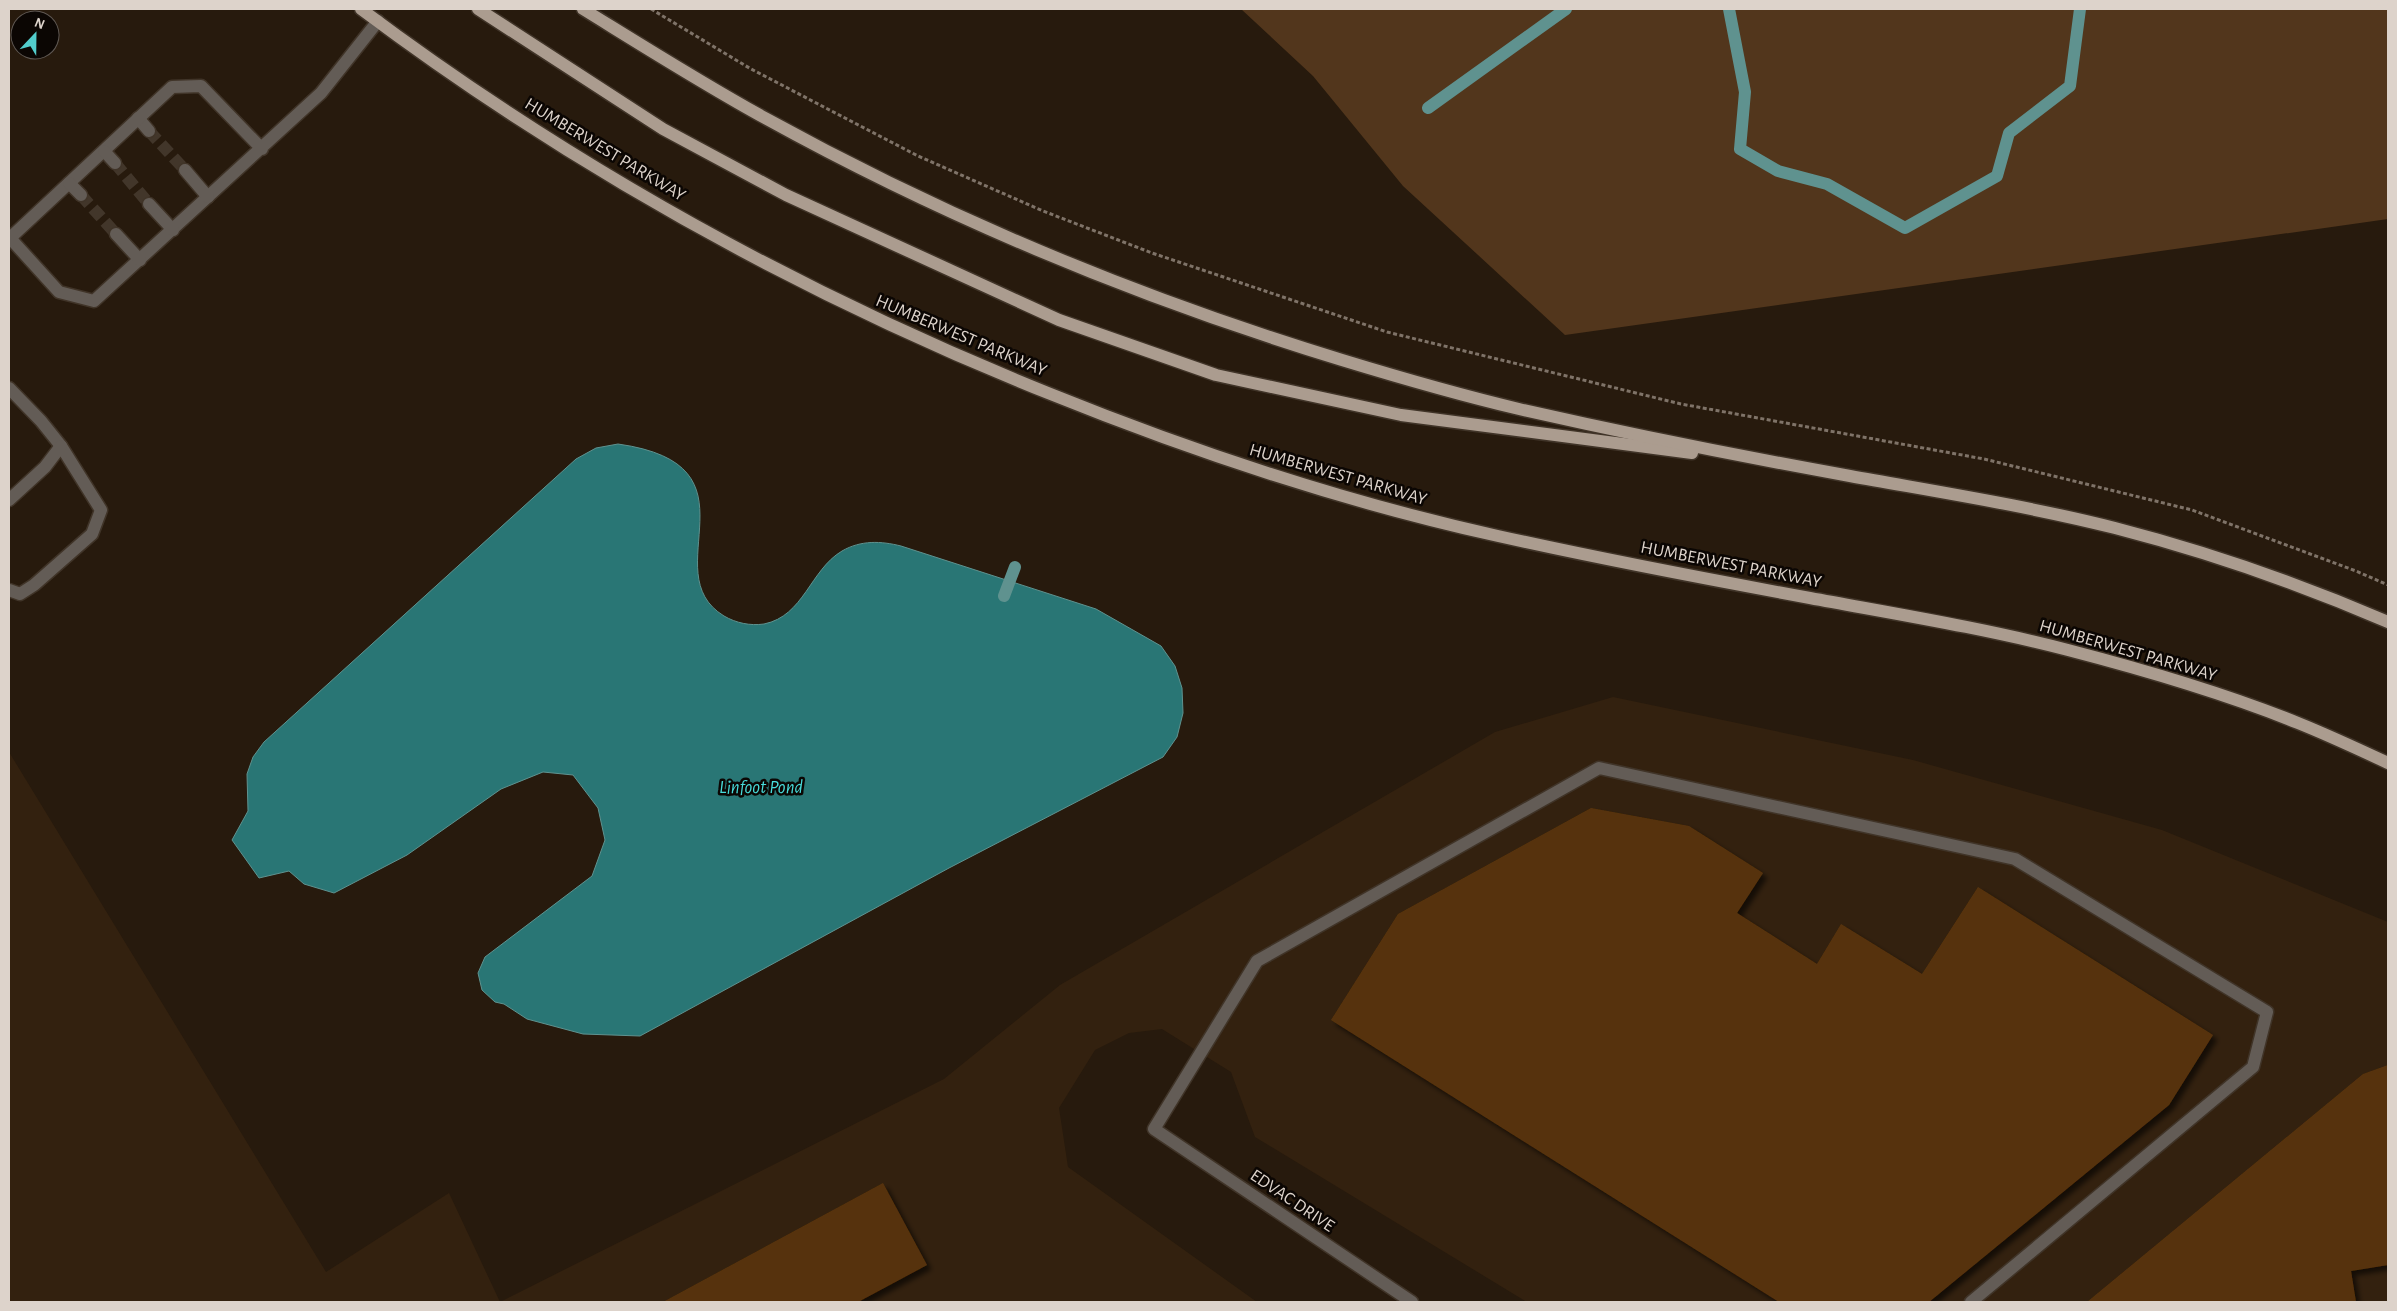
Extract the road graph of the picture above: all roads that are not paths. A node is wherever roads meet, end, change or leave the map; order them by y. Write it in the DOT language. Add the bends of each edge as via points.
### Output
graph roads {
  1 [pos="361,9"];
  2 [pos="478,9"];
  3 [pos="584,9"];
  4 [pos="378,21"];
  5 [pos="138,118"];
  6 [pos="149,131"];
  7 [pos="262,148"];
  8 [pos="104,151"];
  9 [pos="114,163"];
  10 [pos="185,170"];
  11 [pos="69,183"];
  12 [pos="81,195"];
  13 [pos="208,197"];
  14 [pos="150,204"];
  15 [pos="173,230"];
  16 [pos="116,234"];
  17 [pos="9,238"];
  18 [pos="140,260"];
  19 [pos="9,388"];
  20 [pos="61,446"];
  21 [pos="1816,470"];
  22 [pos="9,500"];
  23 [pos="9,590"];
  24 [pos="2388,622"];
  25 [pos="2388,763"];
  26 [pos="1412,1302"];
  27 [pos="1971,1302"];
  1 -- 4 [label="main road, HUMBERWEST PARKWAY"];
  2 -- 21 [label="main road" via="663,129 786,195 1059,320 1216,375 1401,415"];
  3 -- 21 [label="main road" via="765,118 851,163 1056,259 1153,296 1263,336 1502,405"];
  4 -- 7 [label="street" via="322,93"];
  4 -- 25 [label="main road, HUMBERWEST PARKWAY" via="549,138 710,234 860,312 967,361 1113,419 1234,463 1358,500 1494,535 1754,588 1974,628 2068,650 2177,681 2295,721"];
  5 -- 6 [label="street"];
  5 -- 7 [label="street" via="172,87 201,86"];
  5 -- 8 [label="street"];
  7 -- 13 [label="street"];
  8 -- 9 [label="street"];
  8 -- 11 [label="street"];
  10 -- 13 [label="street"];
  11 -- 12 [label="street"];
  11 -- 17 [label="street"];
  13 -- 15 [label="street"];
  14 -- 15 [label="street"];
  15 -- 18 [label="street"];
  16 -- 18 [label="street"];
  17 -- 18 [label="street" via="59,292 94,301"];
  19 -- 20 [label="street"];
  20 -- 22 [label="street" via="45,467"];
  20 -- 23 [label="street" via="101,510 92,534 20,594"];
  21 -- 24 [label="main road" via="2012,505 2115,528 2264,575"];
  26 -- 27 [label="street, EDVAC DRIVE" via="1154,1129 1257,961 1599,768 2014,859 2267,1012 2253,1067"];
}
